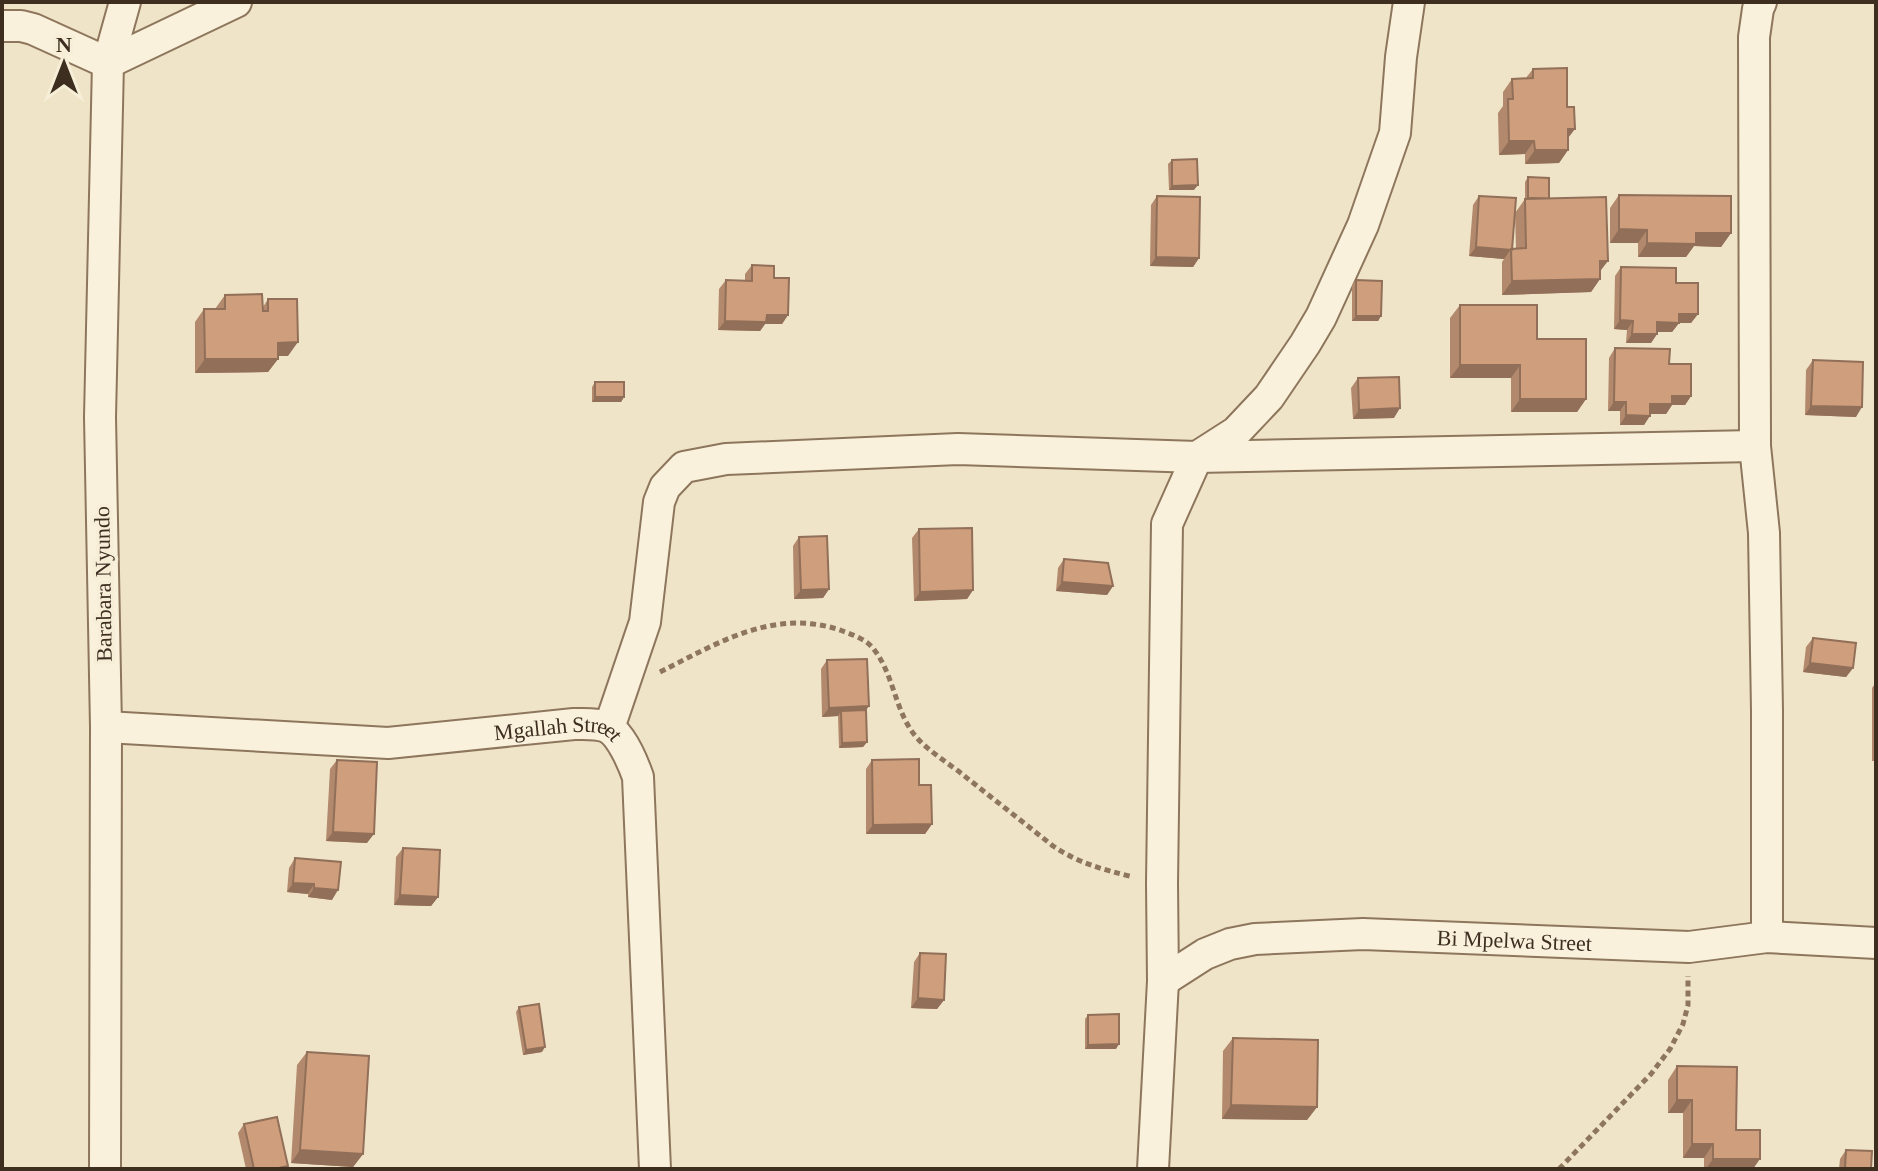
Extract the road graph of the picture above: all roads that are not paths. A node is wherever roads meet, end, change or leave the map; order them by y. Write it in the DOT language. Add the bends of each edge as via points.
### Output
graph roads {
  1 [pos="125,2"];
  2 [pos="236,2"];
  3 [pos="1409,2"];
  4 [pos="1761,2"];
  5 [pos="2,26"];
  6 [pos="108,63"];
  7 [pos="1755,446"];
  8 [pos="1197,457"];
  9 [pos="106,727"];
  10 [pos="609,728"];
  11 [pos="1767,937"];
  12 [pos="1876,943"];
  13 [pos="1163,981"];
  14 [pos="105,1169"];
  15 [pos="655,1169"];
  16 [pos="1153,1169"];
  1 -- 6 [label="street, Barabara Nyundo"];
  2 -- 6 [label="street"];
  3 -- 8 [label="street" via="1395,133 1363,225 1321,317 1269,397 1236,432"];
  4 -- 7 [label="street" via="1754,37"];
  5 -- 6 [label="street" via="33,29"];
  6 -- 9 [label="street, Barabara Nyundo" via="100,417"];
  7 -- 8 [label="street"];
  7 -- 11 [label="street" via="1764,533"];
  8 -- 10 [label="street" via="958,449 726,459 684,467 659,502 645,622"];
  8 -- 13 [label="street" via="1167,524"];
  9 -- 10 [label="street, Mgallah Street" via="388,743 574,724"];
  9 -- 14 [label="street, Barabara Nyundo"];
  10 -- 15 [label="street, Mgallah Street" via="630,755 638,777"];
  11 -- 12 [label="street, Bi Mpelwa Street"];
  11 -- 13 [label="street, Bi Mpelwa Street" via="1689,947 1363,934 1255,939 1205,954"];
  13 -- 16 [label="street"];
}
